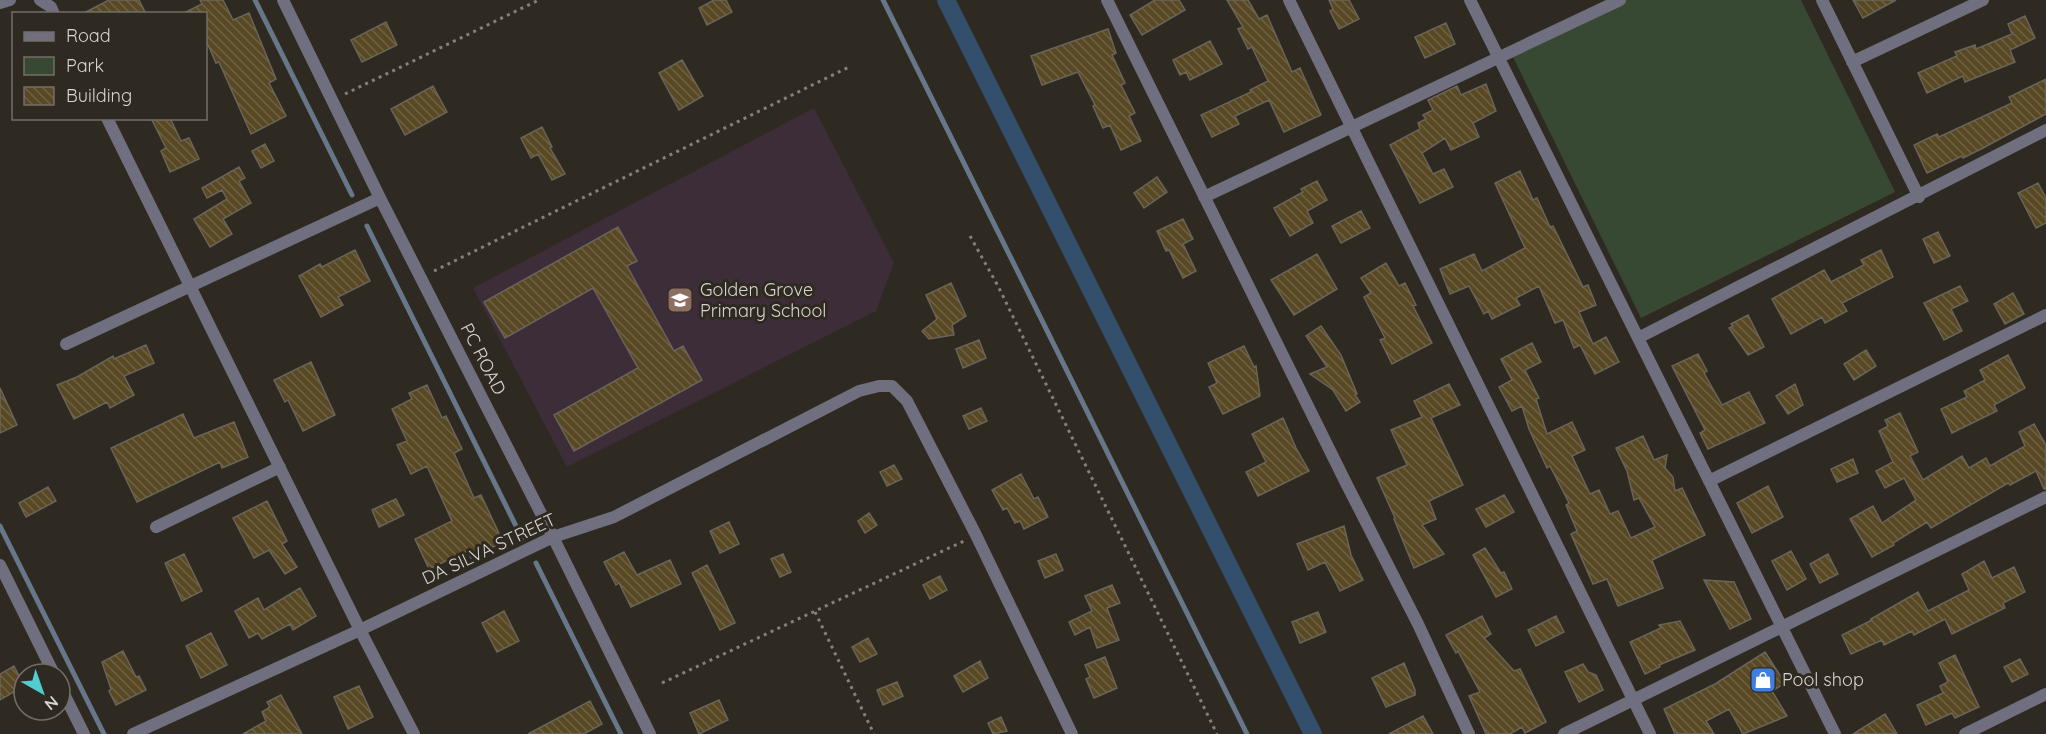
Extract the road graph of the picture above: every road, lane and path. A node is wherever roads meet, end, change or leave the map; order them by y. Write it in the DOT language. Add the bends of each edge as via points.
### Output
graph roads {
  1 [pos="10,0"];
  2 [pos="40,0"];
  3 [pos="283,0"];
  4 [pos="538,0"];
  5 [pos="1107,0"];
  6 [pos="1289,0"];
  7 [pos="1470,0"];
  8 [pos="1620,0"];
  9 [pos="1822,0"];
  10 [pos="1983,0"];
  11 [pos="0,3"];
  12 [pos="53,12"];
  13 [pos="1499,58"];
  14 [pos="1852,62"];
  15 [pos="851,66"];
  16 [pos="333,100"];
  17 [pos="108,120"];
  18 [pos="1352,126"];
  19 [pos="2046,130"];
  20 [pos="1204,197"];
  21 [pos="1919,197"];
  22 [pos="380,198"];
  23 [pos="970,236"];
  24 [pos="421,278"];
  25 [pos="191,286"];
  26 [pos="2046,315"];
  27 [pos="1638,338"];
  28 [pos="66,344"];
  29 [pos="280,467"];
  30 [pos="1708,482"];
  31 [pos="2046,497"];
  32 [pos="156,527"];
  33 [pos="976,535"];
  34 [pos="552,537"];
  35 [pos="0,565"];
  36 [pos="815,611"];
  37 [pos="1781,626"];
  38 [pos="360,630"];
  39 [pos="48,662"];
  40 [pos="662,683"];
  41 [pos="2046,694"];
  42 [pos="1634,701"];
  43 [pos="72,710"];
  44 [pos="84,734"];
  45 [pos="133,734"];
  46 [pos="414,734"];
  47 [pos="650,734"];
  48 [pos="874,734"];
  49 [pos="1072,734"];
  50 [pos="1217,734"];
  51 [pos="1469,734"];
  52 [pos="1564,734"];
  53 [pos="1650,734"];
  54 [pos="1835,734"];
  55 [pos="1965,734"];
  1 -- 11 [label="street"];
  2 -- 12 [label="street"];
  3 -- 16 [label="street, PC ROAD"];
  4 -- 16 [label="path"];
  5 -- 20 [label="street"];
  6 -- 18 [label="street"];
  7 -- 13 [label="street"];
  8 -- 13 [label="street"];
  9 -- 14 [label="street"];
  10 -- 14 [label="street"];
  13 -- 18 [label="street"];
  13 -- 27 [label="street"];
  14 -- 21 [label="street"];
  15 -- 24 [label="path"];
  16 -- 22 [label="street, PC ROAD"];
  17 -- 25 [label="street"];
  18 -- 20 [label="street"];
  18 -- 42 [label="street"];
  19 -- 21 [label="street"];
  20 -- 51 [label="street"];
  21 -- 27 [label="street"];
  22 -- 24 [label="street, PC ROAD"];
  22 -- 25 [label="street"];
  23 -- 50 [label="path"];
  24 -- 34 [label="street, PC ROAD"];
  25 -- 28 [label="street"];
  25 -- 29 [label="street"];
  26 -- 30 [label="street"];
  27 -- 30 [label="street"];
  29 -- 32 [label="street"];
  29 -- 38 [label="street"];
  30 -- 37 [label="street"];
  31 -- 37 [label="street"];
  33 -- 34 [label="street, DA SILVA STREET" via="907,401 892,386 879,386 859,391 614,517"];
  33 -- 36 [label="path"];
  33 -- 49 [label="street"];
  34 -- 38 [label="street, DA SILVA STREET"];
  34 -- 47 [label="street, PC ROAD"];
  35 -- 39 [label="street"];
  36 -- 40 [label="path"];
  36 -- 48 [label="path"];
  37 -- 42 [label="street"];
  37 -- 54 [label="street"];
  38 -- 45 [label="street, DA SILVA STREET"];
  38 -- 46 [label="street"];
  41 -- 55 [label="street"];
  42 -- 52 [label="street"];
  42 -- 53 [label="street"];
  43 -- 44 [label="street"];
}
